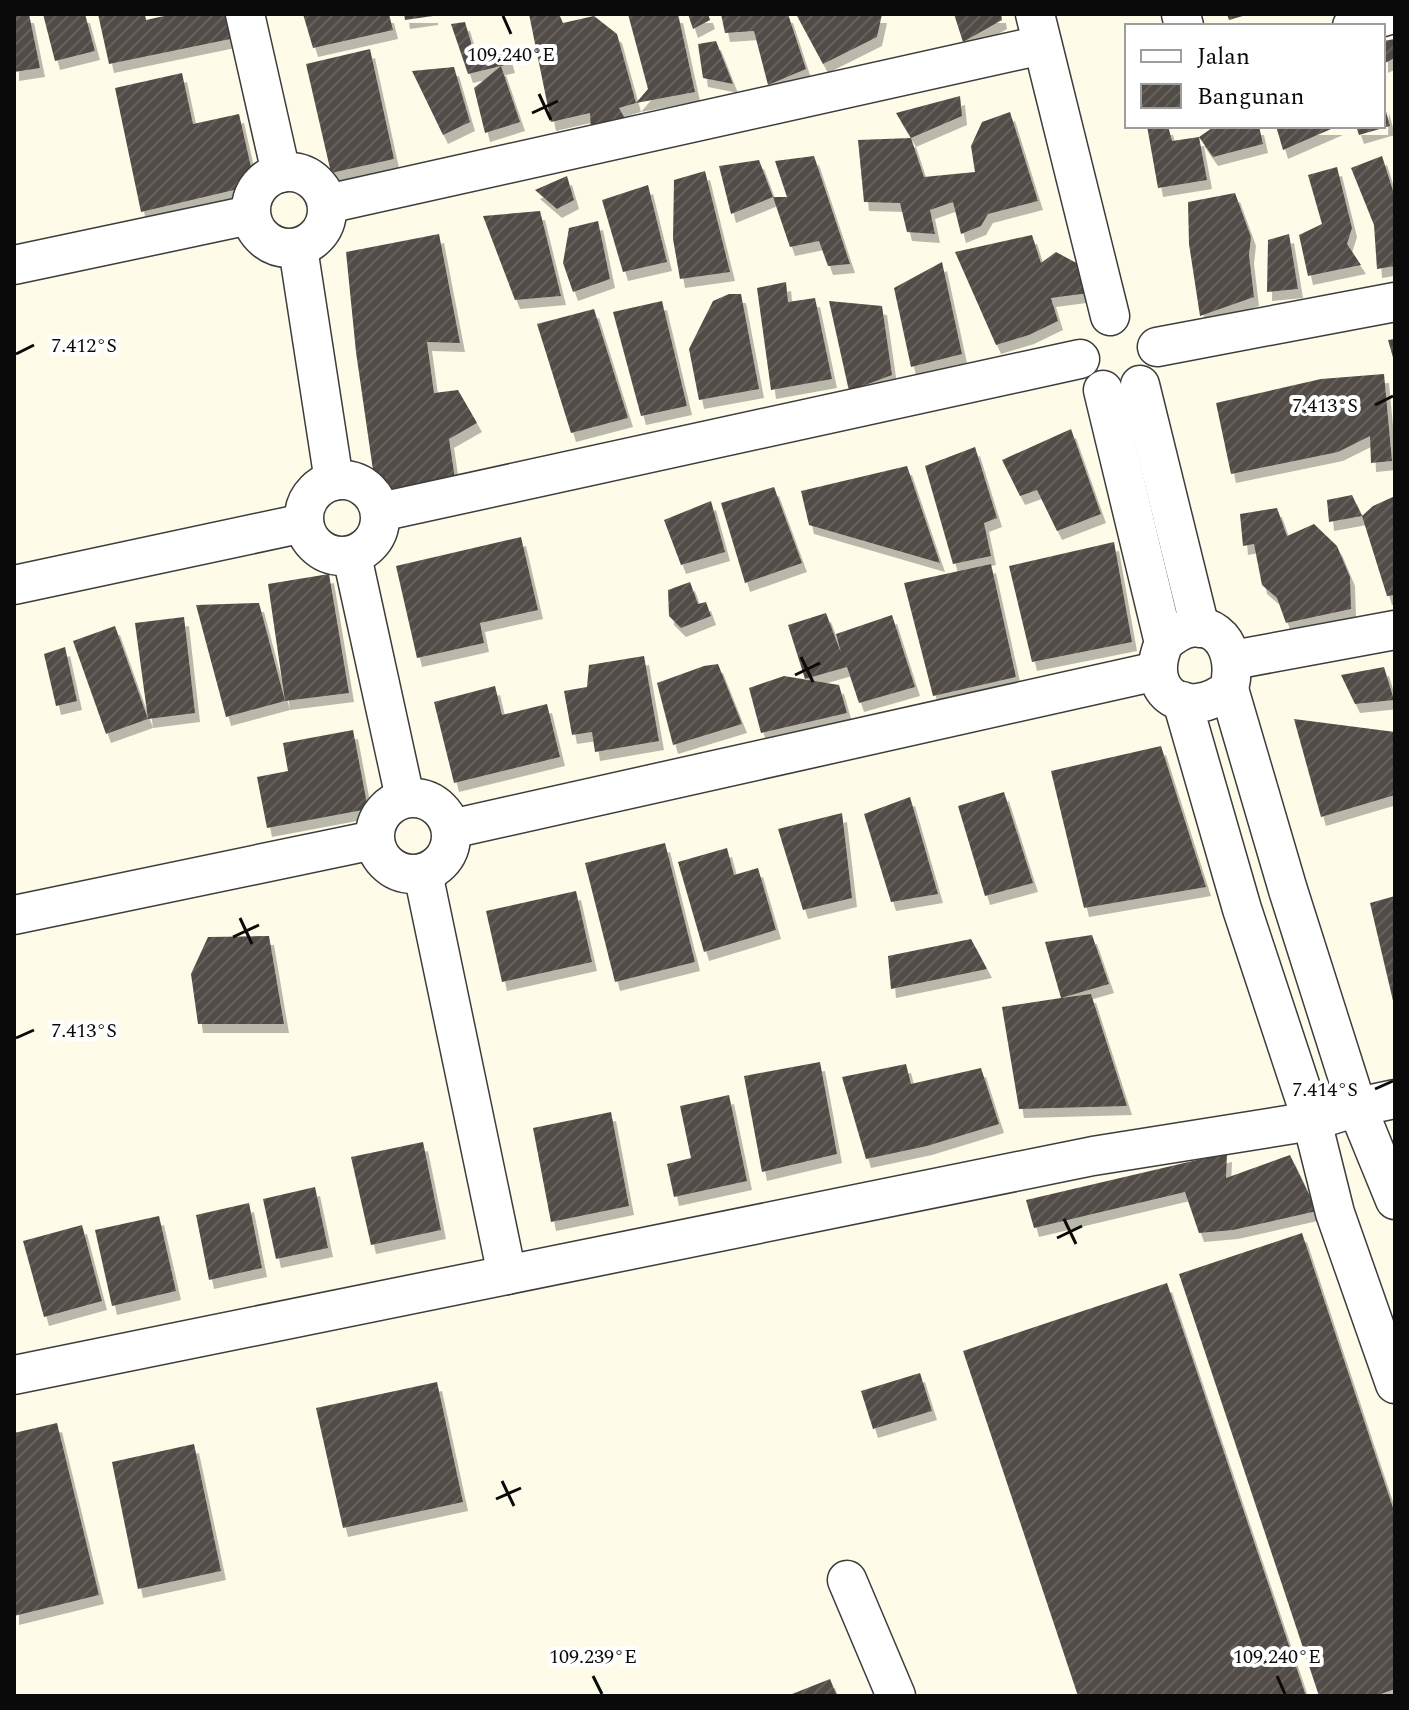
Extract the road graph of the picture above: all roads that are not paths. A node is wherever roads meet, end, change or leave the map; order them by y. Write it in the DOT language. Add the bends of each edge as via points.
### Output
graph roads {
  1 [pos="245,14"];
  2 [pos="1393,14"];
  3 [pos="1359,24"];
  4 [pos="1038,30"];
  5 [pos="281,173"];
  6 [pos="327,204"];
  7 [pos="250,215"];
  8 [pos="298,248"];
  9 [pos="14,265"];
  10 [pos="1395,302"];
  11 [pos="1110,316"];
  12 [pos="1157,347"];
  13 [pos="1080,359"];
  14 [pos="1140,385"];
  15 [pos="1103,390"];
  16 [pos="334,481"];
  17 [pos="380,512"];
  18 [pos="304,523"];
  19 [pos="352,556"];
  20 [pos="14,585"];
  21 [pos="1200,628"];
  22 [pos="1395,630"];
  23 [pos="1161,657"];
  24 [pos="1231,674"];
  25 [pos="1182,701"];
  26 [pos="405,798"];
  27 [pos="451,829"];
  28 [pos="374,840"];
  29 [pos="423,873"];
  30 [pos="14,915"];
  31 [pos="1395,1099"];
  32 [pos="1357,1107"];
  33 [pos="1312,1121"];
  34 [pos="1394,1197"];
  35 [pos="1335,1213"];
  36 [pos="507,1275"];
  37 [pos="14,1375"];
  38 [pos="1395,1384"];
  39 [pos="847,1580"];
  40 [pos="896,1696"];
  1 -- 5 [label="street"];
  2 -- 3 [label="street"];
  4 -- 6 [label="street"];
  4 -- 11 [label="street"];
  5 -- 6 [label="street" via="293,172 315,182"];
  5 -- 7 [label="street" via="257,188"];
  6 -- 8 [label="street" via="321,231"];
  7 -- 8 [label="street" via="262,238 285,249"];
  7 -- 9 [label="street"];
  8 -- 16 [label="street"];
  10 -- 12 [label="street"];
  11 -- 12 [label="street" via="1136,319"];
  11 -- 13 [label="street" via="1088,330"];
  12 -- 14 [label="street" via="1150,376"];
  13 -- 15 [label="street"];
  13 -- 17 [label="street"];
  14 -- 15 [label="street" via="1128,391"];
  14 -- 21 [label="street"];
  15 -- 23 [label="street"];
  16 -- 17 [label="street" via="360,484 376,499"];
  16 -- 18 [label="street" via="311,495"];
  17 -- 19 [label="street" via="374,541"];
  18 -- 19 [label="street" via="308,536 327,554"];
  18 -- 20 [label="street"];
  19 -- 26 [label="street"];
  21 -- 23 [label="street" via="1174,634"];
  21 -- 24 [label="street" via="1229,648"];
  22 -- 24 [label="street"];
  23 -- 25 [label="street" via="1161,684 1168,695"];
  23 -- 27 [label="street"];
  24 -- 25 [label="street" via="1205,704"];
  24 -- 32 [label="street" via="1288,890"];
  25 -- 33 [label="street" via="1242,909"];
  26 -- 27 [label="street" via="430,800 448,817"];
  26 -- 28 [label="street" via="382,814"];
  27 -- 29 [label="street" via="446,856"];
  28 -- 29 [label="street" via="397,871"];
  28 -- 30 [label="street"];
  29 -- 36 [label="street"];
  31 -- 32 [label="street"];
  32 -- 33 [label="street"];
  32 -- 34 [label="street"];
  33 -- 35 [label="street"];
  33 -- 36 [label="street" via="1093,1156"];
  34 -- 35 [label="street"];
  35 -- 38 [label="street"];
  36 -- 37 [label="street"];
  39 -- 40 [label="street"];
}
